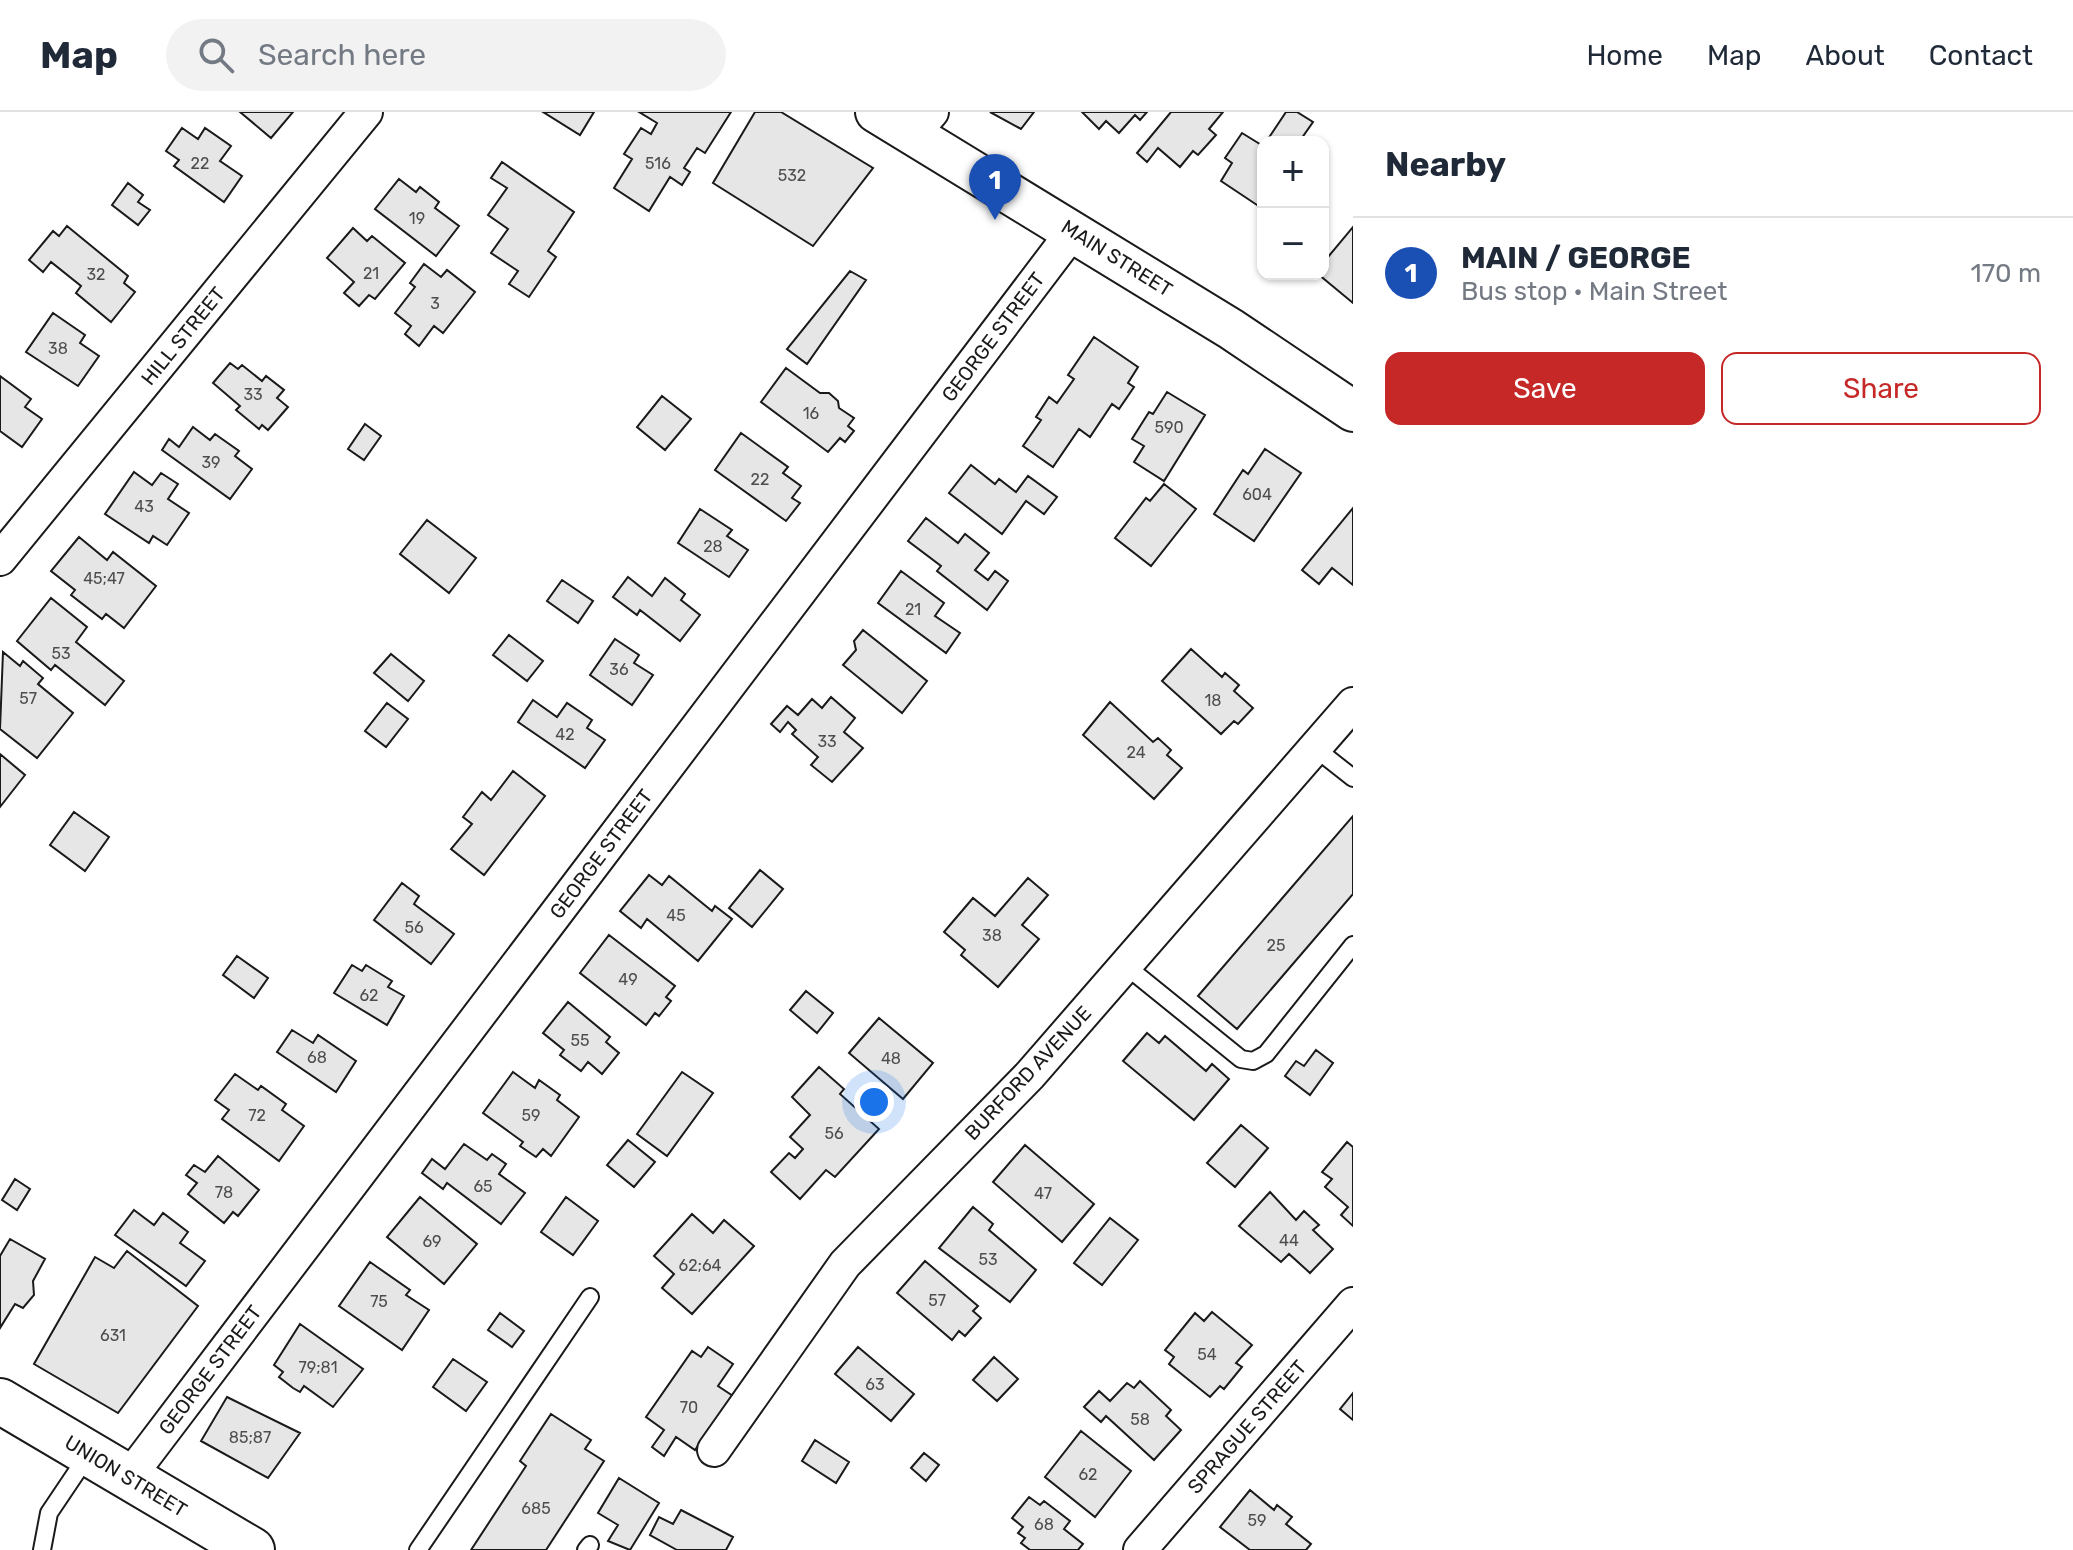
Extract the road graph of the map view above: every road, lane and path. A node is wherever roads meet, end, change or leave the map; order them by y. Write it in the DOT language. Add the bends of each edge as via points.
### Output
graph roads {
  1 [pos="366,112"];
  2 [pos="876,112"];
  3 [pos="923,123"];
  4 [pos="1074,230"];
  5 [pos="1352,408"];
  6 [pos="0,559"];
  7 [pos="1353,704"];
  8 [pos="1315,748"];
  9 [pos="1353,778"];
  10 [pos="1353,945"];
  11 [pos="1126,966"];
  12 [pos="590,1297"];
  13 [pos="1353,1304"];
  14 [pos="0,1401"];
  15 [pos="714,1450"];
  16 [pos="89,1454"];
  17 [pos="129,1477"];
  18 [pos="249,1549"];
  19 [pos="42,1550"];
  20 [pos="418,1550"];
  21 [pos="1140,1550"];
  1 -- 6 [label="street, HILL STREET"];
  2 -- 3 [label="street, MAIN STREET"];
  3 -- 4 [label="street, MAIN STREET"];
  4 -- 5 [label="street, MAIN STREET"];
  4 -- 17 [label="street, GEORGE STREET"];
  7 -- 8 [label="street, BURFORD AVENUE"];
  8 -- 9 [label="lane"];
  8 -- 11 [label="street, BURFORD AVENUE"];
  10 -- 11 [label="lane" via="1266,1054 1253,1061 1241,1059"];
  11 -- 15 [label="street, BURFORD AVENUE" via="1030,1075 845,1264"];
  12 -- 20 [label="lane"];
  13 -- 21 [label="street, SPRAGUE STREET"];
  14 -- 16 [label="main road, UNION STREET"];
  16 -- 17 [label="main road, UNION STREET"];
  16 -- 19 [label="lane" via="49,1513"];
  17 -- 18 [label="main road, UNION STREET"];
}
